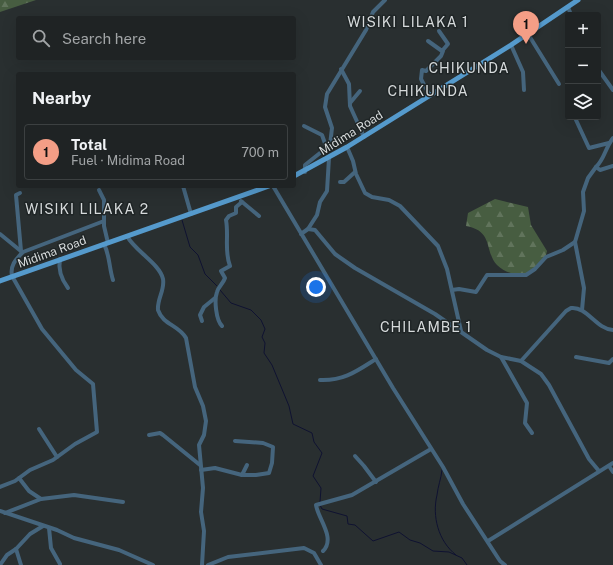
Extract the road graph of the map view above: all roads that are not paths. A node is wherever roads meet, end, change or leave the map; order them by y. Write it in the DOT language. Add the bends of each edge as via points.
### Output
graph roads {
  1 [pos="385,0"];
  2 [pos="578,0"];
  3 [pos="568,7"];
  4 [pos="570,12"];
  5 [pos="440,31"];
  6 [pos="528,34"];
  7 [pos="428,41"];
  8 [pos="511,45"];
  9 [pos="443,50"];
  10 [pos="341,69"];
  11 [pos="601,73"];
  12 [pos="559,84"];
  13 [pos="524,90"];
  14 [pos="613,90"];
  15 [pos="360,91"];
  16 [pos="430,96"];
  17 [pos="349,103"];
  18 [pos="576,120"];
  19 [pos="304,126"];
  20 [pos="364,137"];
  21 [pos="613,138"];
  22 [pos="609,143"];
  23 [pos="347,147"];
  24 [pos="327,149"];
  25 [pos="329,158"];
  26 [pos="613,166"];
  27 [pos="596,167"];
  28 [pos="305,172"];
  29 [pos="355,172"];
  30 [pos="296,175"];
  31 [pos="340,182"];
  32 [pos="184,188"];
  33 [pos="263,188"];
  34 [pos="274,188"];
  35 [pos="99,190"];
  36 [pos="20,192"];
  37 [pos="238,196"];
  38 [pos="242,202"];
  39 [pos="191,214"];
  40 [pos="259,216"];
  41 [pos="104,221"];
  42 [pos="308,229"];
  43 [pos="0,234"];
  44 [pos="301,234"];
  45 [pos="127,236"];
  46 [pos="575,242"];
  47 [pos="106,243"];
  48 [pos="22,252"];
  49 [pos="60,259"];
  50 [pos="12,276"];
  51 [pos="113,280"];
  52 [pos="0,281"];
  53 [pos="68,288"];
  54 [pos="452,290"];
  55 [pos="215,298"];
  56 [pos="582,310"];
  57 [pos="202,321"];
  58 [pos="222,326"];
  59 [pos="613,330"];
  60 [pos="461,331"];
  61 [pos="501,357"];
  62 [pos="576,357"];
  63 [pos="376,359"];
  64 [pos="613,359"];
  65 [pos="521,361"];
  66 [pos="320,380"];
  67 [pos="39,429"];
  68 [pos="532,433"];
  69 [pos="149,435"];
  70 [pos="235,441"];
  71 [pos="431,449"];
  72 [pos="355,456"];
  73 [pos="57,457"];
  74 [pos="247,465"];
  75 [pos="611,465"];
  76 [pos="201,467"];
  77 [pos="599,472"];
  78 [pos="613,472"];
  79 [pos="242,475"];
  80 [pos="18,478"];
  81 [pos="376,482"];
  82 [pos="0,487"];
  83 [pos="41,498"];
  84 [pos="123,502"];
  85 [pos="0,511"];
  86 [pos="5,513"];
  87 [pos="43,526"];
  88 [pos="49,528"];
  89 [pos="488,541"];
  90 [pos="16,549"];
  91 [pos="323,551"];
  92 [pos="0,564"];
  93 [pos="60,564"];
  94 [pos="21,565"];
  95 [pos="153,565"];
  96 [pos="202,565"];
  97 [pos="208,565"];
  98 [pos="321,565"];
  99 [pos="505,565"];
  1 -- 10 [label="street" via="373,12 366,30"];
  2 -- 3 [label="main road, Midima Road"];
  3 -- 4 [label="street"];
  3 -- 6 [label="main road, Midima Road"];
  5 -- 9 [label="street" via="448,44"];
  6 -- 8 [label="main road, Midima Road"];
  6 -- 12 [label="street"];
  7 -- 9 [label="street"];
  8 -- 13 [label="street" via="523,72"];
  8 -- 16 [label="main road, Midima Road"];
  9 -- 16 [label="street" via="441,56 426,71 422,70 421,79"];
  10 -- 17 [label="street" via="349,84"];
  10 -- 24 [label="street" via="325,101 332,128 331,141"];
  11 -- 14 [label="street"];
  15 -- 17 [label="street"];
  16 -- 20 [label="main road, Midima Road"];
  17 -- 20 [label="street"];
  18 -- 22 [label="street" via="589,148"];
  19 -- 24 [label="street" via="322,135"];
  20 -- 23 [label="main road, Midima Road"];
  21 -- 22 [label="street"];
  22 -- 27 [label="street" via="603,159"];
  23 -- 25 [label="main road, Midima Road"];
  23 -- 29 [label="street"];
  24 -- 28 [label="street" via="307,163"];
  25 -- 28 [label="main road, Midima Road"];
  25 -- 42 [label="street" via="328,187 317,215"];
  26 -- 27 [label="street" via="600,170"];
  27 -- 46 [label="street" via="588,178 583,192 584,211"];
  28 -- 30 [label="main road, Midima Road"];
  29 -- 31 [label="street" via="344,182"];
  29 -- 54 [label="street" via="365,194 389,200 400,206 433,239 443,256"];
  32 -- 39 [label="street"];
  33 -- 37 [label="main road, Midima Road"];
  34 -- 44 [label="street"];
  35 -- 41 [label="street" via="104,204"];
  36 -- 48 [label="street" via="16,195"];
  37 -- 38 [label="street"];
  37 -- 39 [label="main road, Midima Road"];
  38 -- 40 [label="street"];
  38 -- 55 [label="street" via="236,207 236,214 226,220 226,252 230,266 221,271 225,278"];
  39 -- 45 [label="main road, Midima Road"];
  41 -- 47 [label="street"];
  41 -- 48 [label="street"];
  42 -- 44 [label="street"];
  42 -- 60 [label="street" via="315,230 337,256"];
  43 -- 48 [label="street"];
  44 -- 63 [label="street"];
  45 -- 47 [label="main road, Midima Road"];
  45 -- 76 [label="street" via="132,245 161,275 163,283 158,306 161,317 182,331 186,338 195,387 206,421 199,445"];
  46 -- 54 [label="street" via="546,257 535,270 526,275 488,275 476,292"];
  46 -- 56 [label="street" via="584,288"];
  47 -- 49 [label="main road, Midima Road"];
  47 -- 51 [label="street" via="110,261 108,267"];
  48 -- 50 [label="street" via="11,267"];
  49 -- 50 [label="main road, Midima Road"];
  49 -- 53 [label="street" via="61,274"];
  50 -- 52 [label="main road, Midima Road"];
  50 -- 73 [label="street" via="42,329 76,370 92,382 95,388 97,432"];
  54 -- 60 [label="street"];
  55 -- 57 [label="street" via="200,315"];
  55 -- 58 [label="street" via="218,321"];
  56 -- 59 [label="street" via="606,329"];
  56 -- 65 [label="street" via="572,308 566,311"];
  60 -- 61 [label="street"];
  61 -- 65 [label="street"];
  61 -- 68 [label="street" via="527,403 525,423"];
  62 -- 64 [label="street" via="609,363"];
  63 -- 66 [label="street" via="354,373 334,380"];
  63 -- 71 [label="street"];
  65 -- 77 [label="street" via="541,374 549,385"];
  67 -- 73 [label="street"];
  69 -- 76 [label="street" via="160,433"];
  70 -- 79 [label="street" via="263,443 272,447 272,463 268,473"];
  71 -- 81 [label="street"];
  71 -- 89 [label="street"];
  72 -- 81 [label="street"];
  73 -- 80 [label="street"];
  74 -- 79 [label="street"];
  75 -- 77 [label="street"];
  75 -- 78 [label="street"];
  76 -- 79 [label="street"];
  76 -- 96 [label="street" via="201,512 204,531"];
  77 -- 89 [label="street"];
  80 -- 82 [label="street"];
  80 -- 83 [label="street" via="29,491"];
  81 -- 91 [label="street" via="352,495 316,505 317,515 327,530 328,543"];
  83 -- 84 [label="street" via="79,495"];
  83 -- 86 [label="street"];
  85 -- 86 [label="street"];
  86 -- 87 [label="street"];
  87 -- 88 [label="street"];
  87 -- 90 [label="street" via="30,534"];
  88 -- 93 [label="street" via="51,548"];
  88 -- 95 [label="street" via="74,538 119,550"];
  89 -- 99 [label="street"];
  90 -- 92 [label="street"];
  90 -- 94 [label="street"];
  97 -- 98 [label="street" via="228,557 304,548 314,553"];
}
